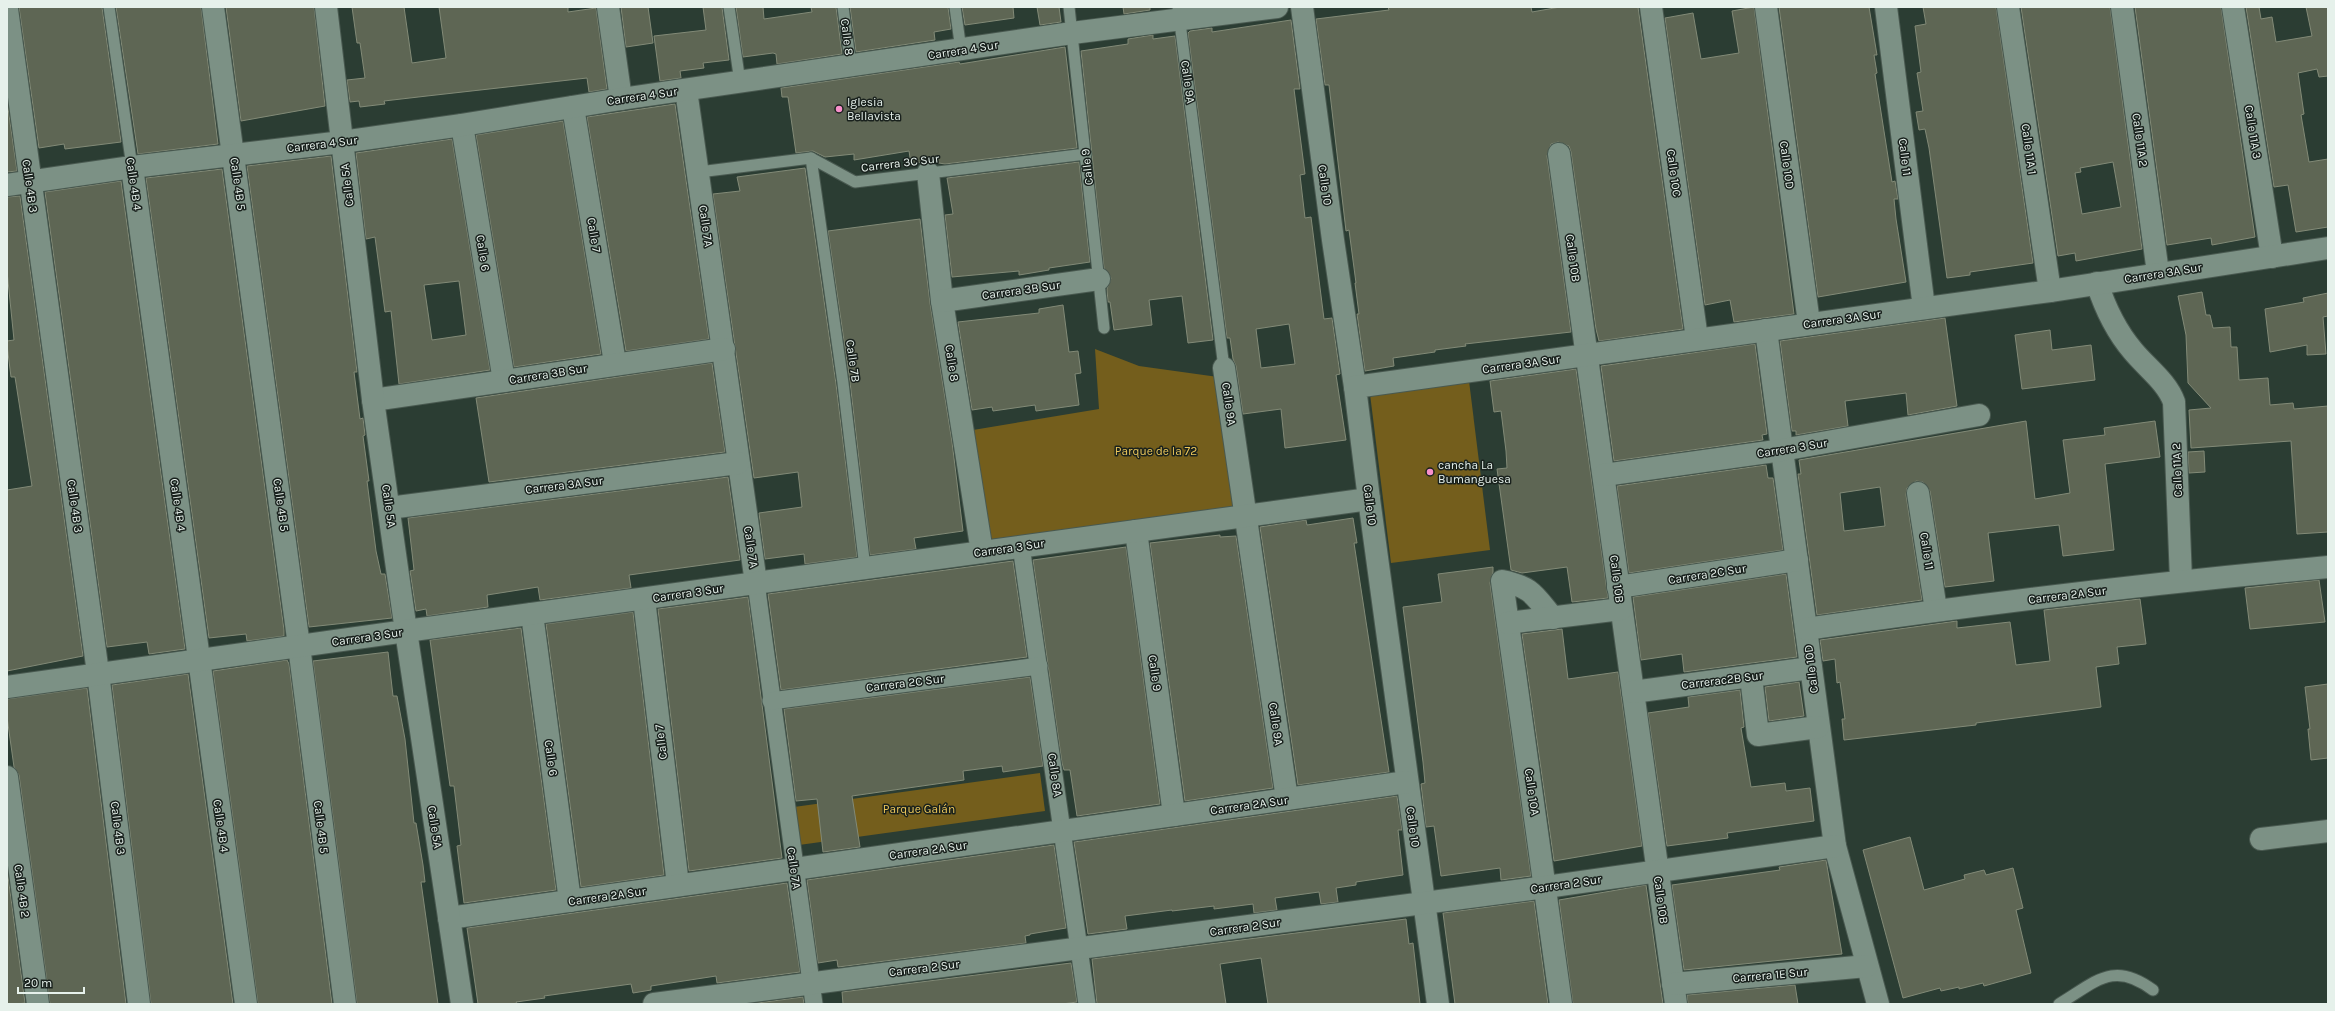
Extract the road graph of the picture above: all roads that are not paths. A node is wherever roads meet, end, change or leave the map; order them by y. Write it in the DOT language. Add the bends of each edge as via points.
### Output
graph roads {
  1 [pos="109,7"];
  2 [pos="213,7"];
  3 [pos="326,7"];
  4 [pos="608,7"];
  5 [pos="729,7"];
  6 [pos="843,7"];
  7 [pos="955,7"];
  8 [pos="1069,7"];
  9 [pos="1277,7"];
  10 [pos="1302,7"];
  11 [pos="1651,7"];
  12 [pos="1766,7"];
  13 [pos="1886,7"];
  14 [pos="2008,7"];
  15 [pos="2122,7"];
  16 [pos="2234,7"];
  17 [pos="7,9"];
  18 [pos="1178,13"];
  19 [pos="1072,33"];
  20 [pos="961,50"];
  21 [pos="850,67"];
  22 [pos="740,82"];
  23 [pos="686,90"];
  24 [pos="621,99"];
  25 [pos="573,107"];
  26 [pos="462,125"];
  27 [pos="342,142"];
  28 [pos="1086,154"];
  29 [pos="1559,154"];
  30 [pos="234,155"];
  31 [pos="811,158"];
  32 [pos="132,167"];
  33 [pos="699,172"];
  34 [pos="928,173"];
  35 [pos="30,181"];
  36 [pos="7,185"];
  37 [pos="2328,248"];
  38 [pos="2272,257"];
  39 [pos="2158,273"];
  40 [pos="1099,279"];
  41 [pos="2097,283"];
  42 [pos="2050,291"];
  43 [pos="942,301"];
  44 [pos="1924,308"];
  45 [pos="1809,324"];
  46 [pos="1104,328"];
  47 [pos="1766,330"];
  48 [pos="1697,339"];
  49 [pos="724,349"];
  50 [pos="1586,355"];
  51 [pos="615,363"];
  52 [pos="1224,368"];
  53 [pos="504,381"];
  54 [pos="1356,387"];
  55 [pos="373,400"];
  56 [pos="1979,415"];
  57 [pos="1782,450"];
  58 [pos="738,463"];
  59 [pos="1604,475"];
  60 [pos="1918,493"];
  61 [pos="1369,499"];
  62 [pos="389,508"];
  63 [pos="1246,516"];
  64 [pos="1136,531"];
  65 [pos="1021,546"];
  66 [pos="982,552"];
  67 [pos="1796,560"];
  68 [pos="2328,567"];
  69 [pos="865,568"];
  70 [pos="2180,580"];
  71 [pos="756,583"];
  72 [pos="1618,587"];
  73 [pos="644,599"];
  74 [pos="1621,609"];
  75 [pos="1936,610"];
  76 [pos="532,614"];
  77 [pos="1553,618"];
  78 [pos="1508,623"];
  79 [pos="1806,630"];
  80 [pos="406,631"];
  81 [pos="300,646"];
  82 [pos="199,660"];
  83 [pos="1040,666"];
  84 [pos="1811,668"];
  85 [pos="98,674"];
  86 [pos="1751,676"];
  87 [pos="7,687"];
  88 [pos="1633,692"];
  89 [pos="771,701"];
  90 [pos="1818,727"];
  91 [pos="7,777"];
  92 [pos="1407,782"];
  93 [pos="1287,799"];
  94 [pos="1174,815"];
  95 [pos="1062,830"];
  96 [pos="2328,832"];
  97 [pos="2260,839"];
  98 [pos="1835,846"];
  99 [pos="794,869"];
  100 [pos="1657,871"];
  101 [pos="678,885"];
  102 [pos="1546,887"];
  103 [pos="570,901"];
  104 [pos="1424,903"];
  105 [pos="449,918"];
  106 [pos="1078,949"];
  107 [pos="1867,966"];
  108 [pos="811,983"];
  109 [pos="2153,990"];
  110 [pos="1674,994"];
  111 [pos="38,1004"];
  112 [pos="140,1004"];
  113 [pos="246,1004"];
  114 [pos="345,1004"];
  115 [pos="462,1004"];
  116 [pos="654,1004"];
  117 [pos="814,1004"];
  118 [pos="1087,1004"];
  119 [pos="1438,1004"];
  120 [pos="1562,1004"];
  121 [pos="1878,1004"];
  122 [pos="2059,1004"];
  1 -- 32 [label="lane, Calle 4B 4"];
  2 -- 30 [label="street, Calle 4B 5"];
  3 -- 27 [label="street, Calle 5A"];
  4 -- 24 [label="street"];
  5 -- 22 [label="lane"];
  6 -- 21 [label="lane, Calle 8"];
  7 -- 20 [label="lane"];
  8 -- 19 [label="lane, Calle 9"];
  9 -- 18 [label="street, Carrera 4 Sur"];
  10 -- 54 [label="street, Calle 10" via="1332,240"];
  11 -- 48 [label="street, Calle 10C"];
  12 -- 45 [label="street, Calle 10D"];
  13 -- 44 [label="street, Calle 11"];
  14 -- 42 [label="street, Calle 11A 1"];
  15 -- 39 [label="street, Calle 11A 2"];
  16 -- 38 [label="street, Calle 11A 3"];
  17 -- 35 [label="street, Calle 4B 3"];
  18 -- 19 [label="street, Carrera 4 Sur"];
  18 -- 52 [label="lane, Calle 9A"];
  19 -- 20 [label="street, Carrera 4 Sur"];
  19 -- 28 [label="lane, Calle 9"];
  20 -- 21 [label="street, Carrera 4 Sur"];
  21 -- 22 [label="street, Carrera 4 Sur"];
  22 -- 23 [label="street, Carrera 4 Sur"];
  23 -- 24 [label="street, Carrera 4 Sur"];
  23 -- 33 [label="street, Calle 7A"];
  24 -- 25 [label="street, Carrera 4 Sur"];
  25 -- 26 [label="street, Carrera 4 Sur"];
  25 -- 51 [label="street, Calle 7"];
  26 -- 27 [label="street, Carrera 4 Sur"];
  26 -- 53 [label="street, Calle 6"];
  27 -- 30 [label="street, Carrera 4 Sur"];
  27 -- 55 [label="street, Calle 5A"];
  28 -- 34 [label="lane, Carrera 3C Sur"];
  28 -- 40 [label="lane, Calle 9"];
  29 -- 50 [label="street, Calle 10B"];
  30 -- 32 [label="street, Carrera 4 Sur"];
  30 -- 81 [label="street, Calle 4B 5"];
  31 -- 33 [label="lane"];
  31 -- 34 [label="lane, Carrera 3C Sur" via="856,182"];
  31 -- 69 [label="lane, Calle 7B" via="844,384"];
  32 -- 35 [label="street, Carrera 4 Sur"];
  32 -- 82 [label="street, Calle 4B 4"];
  33 -- 49 [label="street, Calle 7A"];
  34 -- 43 [label="street, Calle 8"];
  35 -- 36 [label="street, Carrera 4 Sur"];
  35 -- 85 [label="street, Calle 4B 3"];
  37 -- 38 [label="street, Carrera 3A Sur"];
  38 -- 39 [label="street, Carrera 3A Sur"];
  39 -- 41 [label="street, Carrera 3A Sur"];
  40 -- 43 [label="street, Carrera 3B Sur"];
  40 -- 46 [label="lane, Calle 9"];
  41 -- 42 [label="street, Carrera 3A Sur"];
  41 -- 70 [label="street, Calle 11A 2" via="2106,312 2133,351 2171,393 2174,402"];
  42 -- 44 [label="street, Carrera 3A Sur"];
  43 -- 66 [label="street, Calle 8"];
  44 -- 45 [label="street, Carrera 3A Sur"];
  45 -- 47 [label="street, Carrera 3A Sur"];
  47 -- 48 [label="street, Carrera 3A Sur"];
  47 -- 57 [label="street, Calle 10D"];
  48 -- 50 [label="street, Carrera 3A Sur"];
  49 -- 51 [label="street, Carrera 3B Sur"];
  49 -- 58 [label="street, Calle 7A"];
  50 -- 54 [label="street, Carrera 3A Sur"];
  50 -- 59 [label="street, Calle 10B"];
  51 -- 53 [label="street, Carrera 3B Sur"];
  52 -- 63 [label="street, Calle 9A"];
  53 -- 55 [label="street, Carrera 3B Sur"];
  54 -- 61 [label="street, Calle 10"];
  55 -- 62 [label="street, Calle 5A"];
  56 -- 57 [label="street, Carrera 3 Sur"];
  57 -- 59 [label="street, Carrera 3 Sur"];
  57 -- 67 [label="street, Calle 10D"];
  58 -- 62 [label="street, Carrera 3A Sur"];
  58 -- 71 [label="street, Calle 7A"];
  59 -- 72 [label="street, Calle 10B"];
  60 -- 75 [label="street, Calle 11"];
  61 -- 63 [label="street, Carrera 3 Sur"];
  61 -- 92 [label="street, Calle 10"];
  62 -- 80 [label="street, Calle 5A"];
  63 -- 64 [label="street, Carrera 3 Sur"];
  63 -- 93 [label="street, Calle 9A"];
  64 -- 65 [label="street, Carrera 3 Sur"];
  64 -- 94 [label="street, Calle 9"];
  65 -- 66 [label="street, Carrera 3 Sur"];
  65 -- 83 [label="street, Calle 8A"];
  66 -- 69 [label="street, Carrera 3 Sur"];
  67 -- 72 [label="street, Carrera 2C Sur"];
  67 -- 79 [label="street, Calle 10D"];
  68 -- 70 [label="street, Carrera 2A Sur"];
  69 -- 71 [label="street, Carrera 3 Sur"];
  70 -- 75 [label="street, Carrera 2A Sur"];
  71 -- 73 [label="street, Carrera 3 Sur"];
  71 -- 89 [label="street, Calle 7A"];
  72 -- 74 [label="street, Calle 10B"];
  73 -- 76 [label="street, Carrera 3 Sur"];
  73 -- 101 [label="street, Calle 7"];
  74 -- 77 [label="street"];
  74 -- 88 [label="street, Calle 10B"];
  75 -- 79 [label="street, Carrera 2A Sur"];
  76 -- 80 [label="street, Carrera 3 Sur"];
  76 -- 103 [label="street, Calle 6"];
  77 -- 78 [label="street"];
  77 -- 78 [label="street, Calle 10A" via="1522,585 1502,581"];
  78 -- 102 [label="street, Calle 10A"];
  79 -- 84 [label="street, Calle 10D"];
  80 -- 81 [label="street, Carrera 3 Sur"];
  80 -- 105 [label="street, Calle 5A"];
  81 -- 82 [label="street, Carrera 3 Sur"];
  81 -- 114 [label="street, Calle 4B 5"];
  82 -- 85 [label="street, Carrera 3 Sur"];
  82 -- 113 [label="street, Calle 4B 4"];
  83 -- 89 [label="street, Carrera 2C Sur"];
  83 -- 95 [label="street, Calle 8A"];
  84 -- 86 [label="street, Carrerac2B Sur"];
  84 -- 90 [label="street, Calle 10D"];
  85 -- 87 [label="street, Carrera 3 Sur"];
  85 -- 112 [label="street, Calle 4B 3"];
  86 -- 88 [label="street, Carrerac2B Sur"];
  86 -- 90 [label="street" via="1758,735"];
  88 -- 100 [label="street, Calle 10B"];
  89 -- 99 [label="street, Calle 7A"];
  90 -- 98 [label="street, Calle 10D"];
  91 -- 111 [label="street, Calle 4B 2"];
  92 -- 93 [label="street, Carrera 2A Sur"];
  92 -- 104 [label="street, Calle 10"];
  93 -- 94 [label="street, Carrera 2A Sur"];
  94 -- 95 [label="street, Carrera 2A Sur"];
  95 -- 99 [label="street, Carrera 2A Sur"];
  95 -- 106 [label="street, Calle 8A"];
  96 -- 97 [label="street"];
  98 -- 100 [label="street, Carrera 2 Sur"];
  98 -- 107 [label="street, Calle 10D"];
  99 -- 101 [label="street, Carrera 2A Sur"];
  99 -- 108 [label="street, Calle 7A"];
  100 -- 102 [label="street, Carrera 2 Sur"];
  100 -- 110 [label="street, Calle 10B"];
  101 -- 103 [label="street, Carrera 2A Sur"];
  102 -- 104 [label="street, Carrera 2 Sur"];
  102 -- 120 [label="street, Calle 10A"];
  103 -- 105 [label="street, Carrera 2A Sur"];
  104 -- 106 [label="street, Carrera 2 Sur"];
  104 -- 119 [label="street, Calle 10"];
  105 -- 115 [label="street, Calle 5A"];
  106 -- 108 [label="street, Carrera 2 Sur"];
  106 -- 118 [label="street, Calle 8A"];
  107 -- 110 [label="street, Carrera 1E Sur"];
  107 -- 121 [label="street, Calle 10D"];
  108 -- 116 [label="street, Carrera 2 Sur"];
  108 -- 117 [label="street, Calle 7A"];
  109 -- 122 [label="lane" via="2141,981 2122,974 2109,975"];
}
